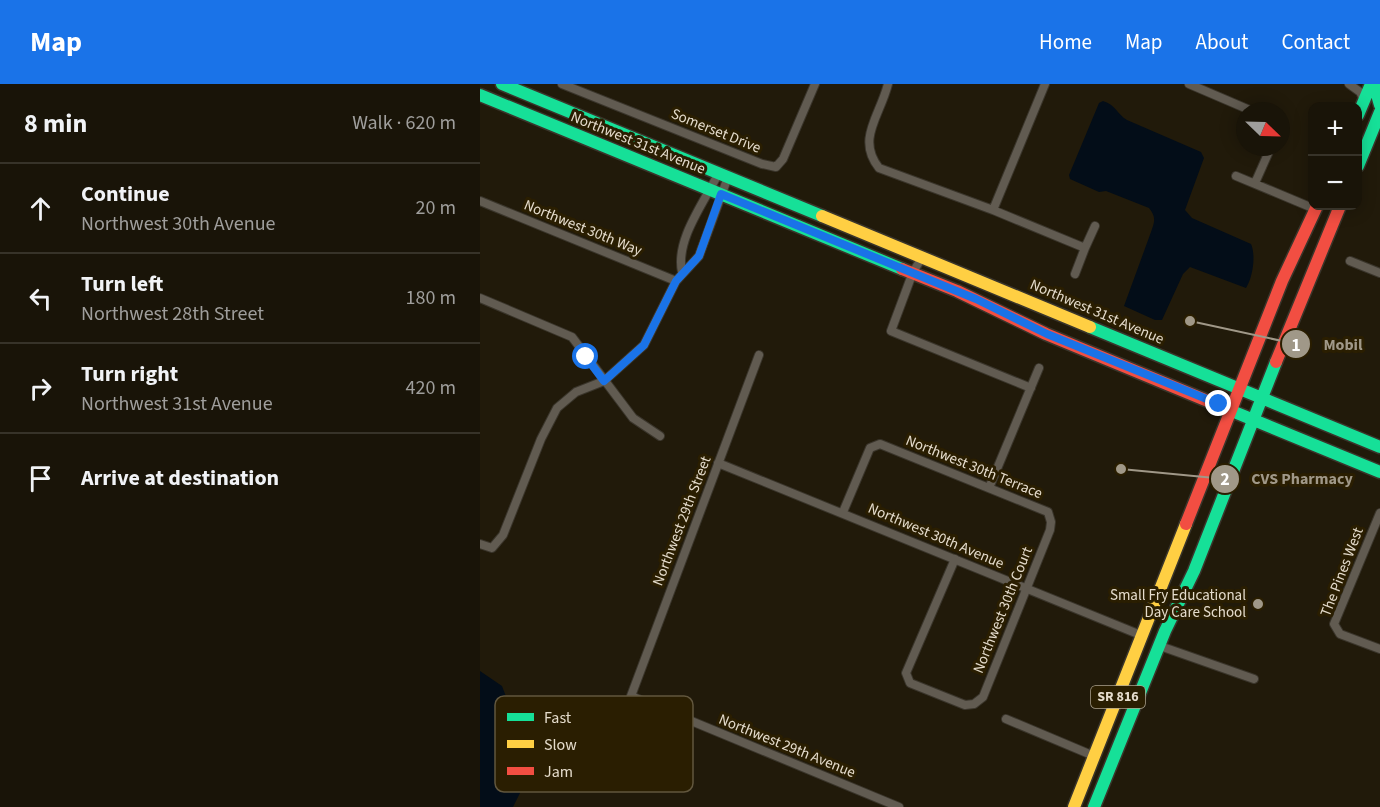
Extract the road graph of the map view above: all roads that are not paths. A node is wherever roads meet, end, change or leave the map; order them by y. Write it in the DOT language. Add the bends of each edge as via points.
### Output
graph roads {
  1 [pos="502,84"];
  2 [pos="562,84"];
  3 [pos="815,84"];
  4 [pos="888,84"];
  5 [pos="1045,84"];
  6 [pos="1190,84"];
  7 [pos="1349,84"];
  8 [pos="1372,84"];
  9 [pos="480,95"];
  10 [pos="1364,100"];
  11 [pos="1236,104"];
  12 [pos="1362,105"];
  13 [pos="1379,114"];
  14 [pos="1374,139"];
  15 [pos="1266,156"];
  16 [pos="1362,158"];
  17 [pos="723,174"];
  18 [pos="1236,176"];
  19 [pos="1255,183"];
  20 [pos="716,192"];
  21 [pos="480,201"];
  22 [pos="1308,204"];
  23 [pos="993,210"];
  24 [pos="1315,210"];
  25 [pos="1338,210"];
  26 [pos="1095,226"];
  27 [pos="1085,248"];
  28 [pos="923,256"];
  29 [pos="1350,261"];
  30 [pos="682,272"];
  31 [pos="913,272"];
  32 [pos="1380,273"];
  33 [pos="1075,274"];
  34 [pos="676,281"];
  35 [pos="480,298"];
  36 [pos="759,355"];
  37 [pos="1039,368"];
  38 [pos="604,381"];
  39 [pos="1031,388"];
  40 [pos="1239,388"];
  41 [pos="1262,398"];
  42 [pos="1232,410"];
  43 [pos="1253,419"];
  44 [pos="660,436"];
  45 [pos="1380,447"];
  46 [pos="718,463"];
  47 [pos="1380,472"];
  48 [pos="989,488"];
  49 [pos="843,512"];
  50 [pos="1380,513"];
  51 [pos="1051,522"];
  52 [pos="480,544"];
  53 [pos="955,559"];
  54 [pos="1026,589"];
  55 [pos="1153,610"];
  56 [pos="1143,636"];
  57 [pos="1160,646"];
  58 [pos="1380,649"];
  59 [pos="1152,663"];
  60 [pos="1254,679"];
  61 [pos="631,696"];
  62 [pos="1006,719"];
  63 [pos="693,722"];
  64 [pos="1094,756"];
  65 [pos="899,807"];
  66 [pos="1074,807"];
  67 [pos="1094,807"];
  1 -- 17 [label="main road, Northwest 31st Avenue"];
  2 -- 3 [label="street, Somerset Drive" via="776,167"];
  4 -- 23 [label="street" via="868,138 869,155 879,168"];
  5 -- 23 [label="street"];
  6 -- 11 [label="street"];
  7 -- 10 [label="street"];
  8 -- 10 [label="main road"];
  8 -- 13 [label="main road"];
  9 -- 20 [label="main road, Northwest 31st Avenue"];
  10 -- 12 [label="main road"];
  13 -- 14 [label="main road"];
  14 -- 16 [label="main road"];
  15 -- 19 [label="street"];
  17 -- 20 [label="street"];
  17 -- 28 [label="main road, Northwest 31st Avenue"];
  18 -- 19 [label="street"];
  19 -- 22 [label="street"];
  20 -- 30 [label="street" via="699,256"];
  20 -- 30 [label="street" via="694,219 679,260"];
  20 -- 31 [label="main road, Northwest 31st Avenue"];
  21 -- 34 [label="street, Northwest 30th Way"];
  23 -- 27 [label="street"];
  24 -- 40 [label="main road, SR 816"];
  25 -- 41 [label="main road, SR 816"];
  26 -- 27 [label="street"];
  27 -- 33 [label="street"];
  28 -- 31 [label="street"];
  28 -- 40 [label="main road, Northwest 31st Avenue"];
  29 -- 32 [label="street"];
  30 -- 34 [label="street"];
  31 -- 39 [label="street" via="891,331"];
  31 -- 42 [label="main road, Northwest 31st Avenue" via="1047,334"];
  34 -- 38 [label="street" via="644,345"];
  35 -- 38 [label="street" via="572,337"];
  36 -- 46 [label="street, Northwest 29th Street"];
  37 -- 39 [label="street"];
  38 -- 44 [label="street" via="633,418"];
  38 -- 52 [label="street" via="576,392 557,408 503,535 492,548"];
  39 -- 48 [label="street"];
  40 -- 41 [label="main road, Northwest 31st Avenue"];
  40 -- 42 [label="main road, SR 816"];
  41 -- 43 [label="main road, SR 816"];
  41 -- 45 [label="main road, Northwest 31st Avenue"];
  42 -- 43 [label="main road, Northwest 31st Avenue"];
  42 -- 55 [label="main road, SR 816"];
  43 -- 47 [label="main road, Northwest 31st Avenue"];
  43 -- 57 [label="main road, SR 816" via="1194,572"];
  46 -- 49 [label="street, Northwest 30th Avenue"];
  46 -- 61 [label="street, Northwest 29th Street"];
  48 -- 49 [label="street, Northwest 30th Terrace" via="880,444 870,448"];
  48 -- 51 [label="street, Northwest 30th Terrace" via="1048,512"];
  49 -- 53 [label="street, Northwest 30th Avenue"];
  50 -- 58 [label="street, The Pines West" via="1334,624 1340,634"];
  51 -- 54 [label="street, Northwest 30th Court"];
  53 -- 54 [label="street, Northwest 30th Avenue"];
  53 -- 54 [label="street, Northwest 30th Court" via="906,673 910,683 965,705 983,698"];
  54 -- 56 [label="street, Northwest 30th Avenue"];
  55 -- 56 [label="main road, SR 816"];
  55 -- 57 [label="main road"];
  56 -- 59 [label="main road"];
  56 -- 64 [label="main road, SR 816"];
  57 -- 59 [label="main road, SR 816"];
  57 -- 60 [label="street"];
  59 -- 67 [label="main road, SR 816"];
  62 -- 64 [label="street"];
  63 -- 65 [label="street, Northwest 29th Avenue"];
  64 -- 66 [label="main road, SR 816"];
}
